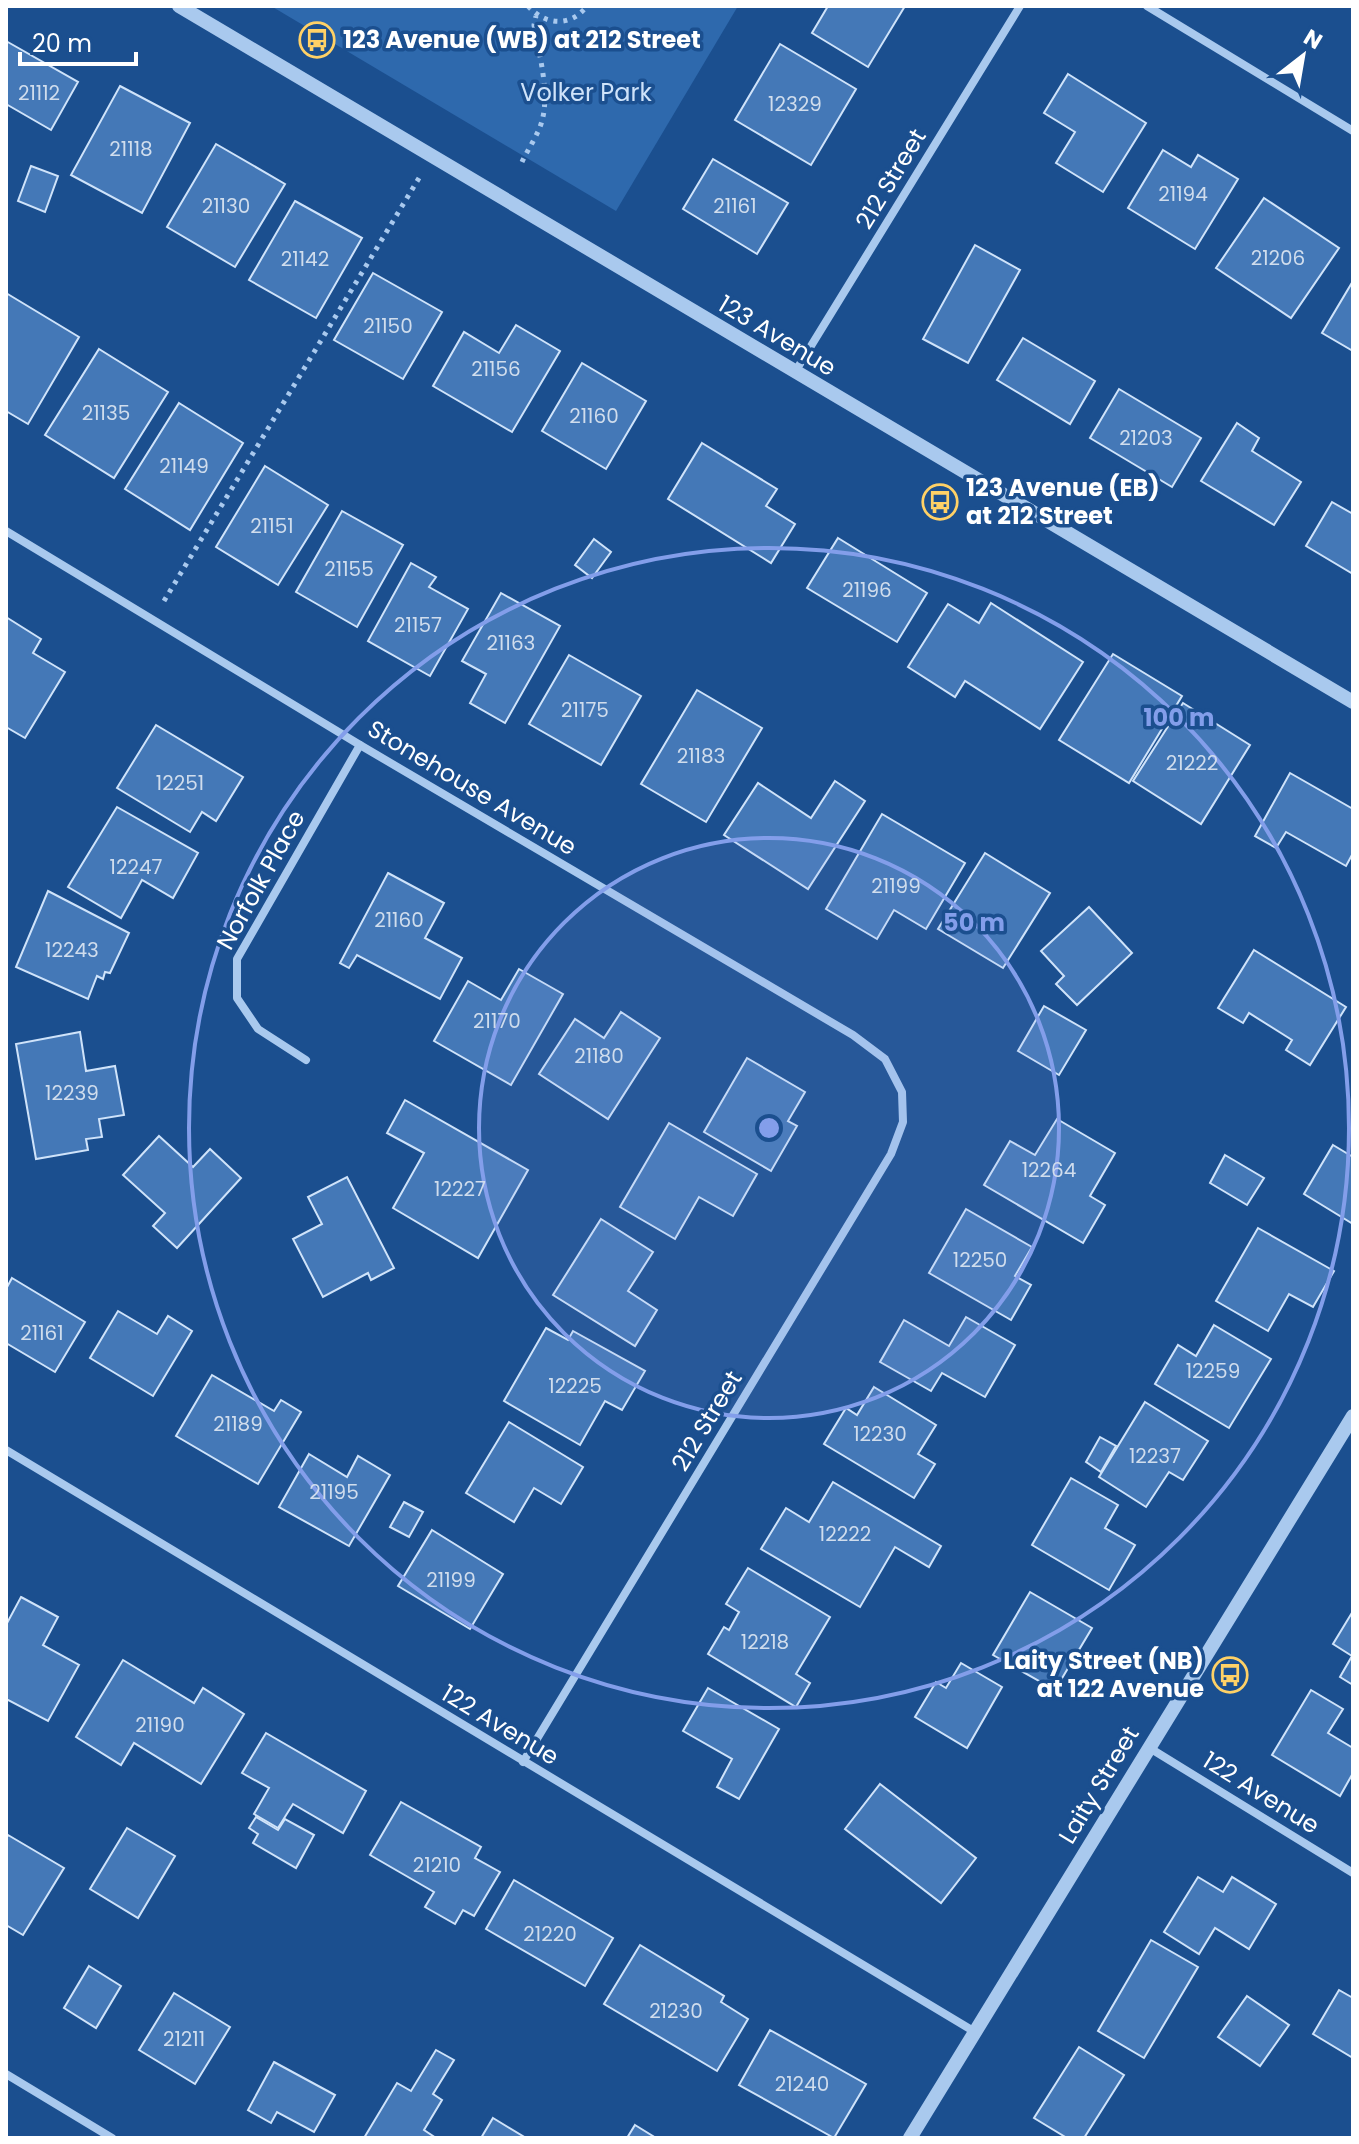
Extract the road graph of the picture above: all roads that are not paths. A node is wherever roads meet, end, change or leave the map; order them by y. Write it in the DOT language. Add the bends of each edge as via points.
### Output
graph roads {
  1 [pos="179,6"];
  2 [pos="1020,6"];
  3 [pos="1147,6"];
  4 [pos="1353,131"];
  5 [pos="795,372"];
  6 [pos="6,531"];
  7 [pos="1353,702"];
  8 [pos="360,745"];
  9 [pos="306,1060"];
  10 [pos="902,1092"];
  11 [pos="1353,1416"];
  12 [pos="6,1450"];
  13 [pos="1148,1747"];
  14 [pos="523,1762"];
  15 [pos="1353,1873"];
  16 [pos="975,2032"];
  17 [pos="6,2074"];
  18 [pos="112,2138"];
  19 [pos="910,2138"];
  1 -- 5 [label="street, 123 Avenue"];
  2 -- 5 [label="street, 212 Street"];
  3 -- 4 [label="street"];
  5 -- 7 [label="street, 123 Avenue"];
  6 -- 8 [label="street, Stonehouse Avenue"];
  8 -- 9 [label="street, Norfolk Place" via="237,959 237,998 258,1029"];
  8 -- 10 [label="street, Stonehouse Avenue" via="853,1035 885,1059"];
  10 -- 14 [label="street, 212 Street" via="903,1122 891,1154"];
  11 -- 13 [label="street, Laity Street"];
  12 -- 14 [label="street, 122 Avenue"];
  13 -- 15 [label="street, 122 Avenue"];
  13 -- 16 [label="street, Laity Street"];
  14 -- 16 [label="street, 122 Avenue"];
  16 -- 19 [label="street, Laity Street"];
  17 -- 18 [label="street"];
}
